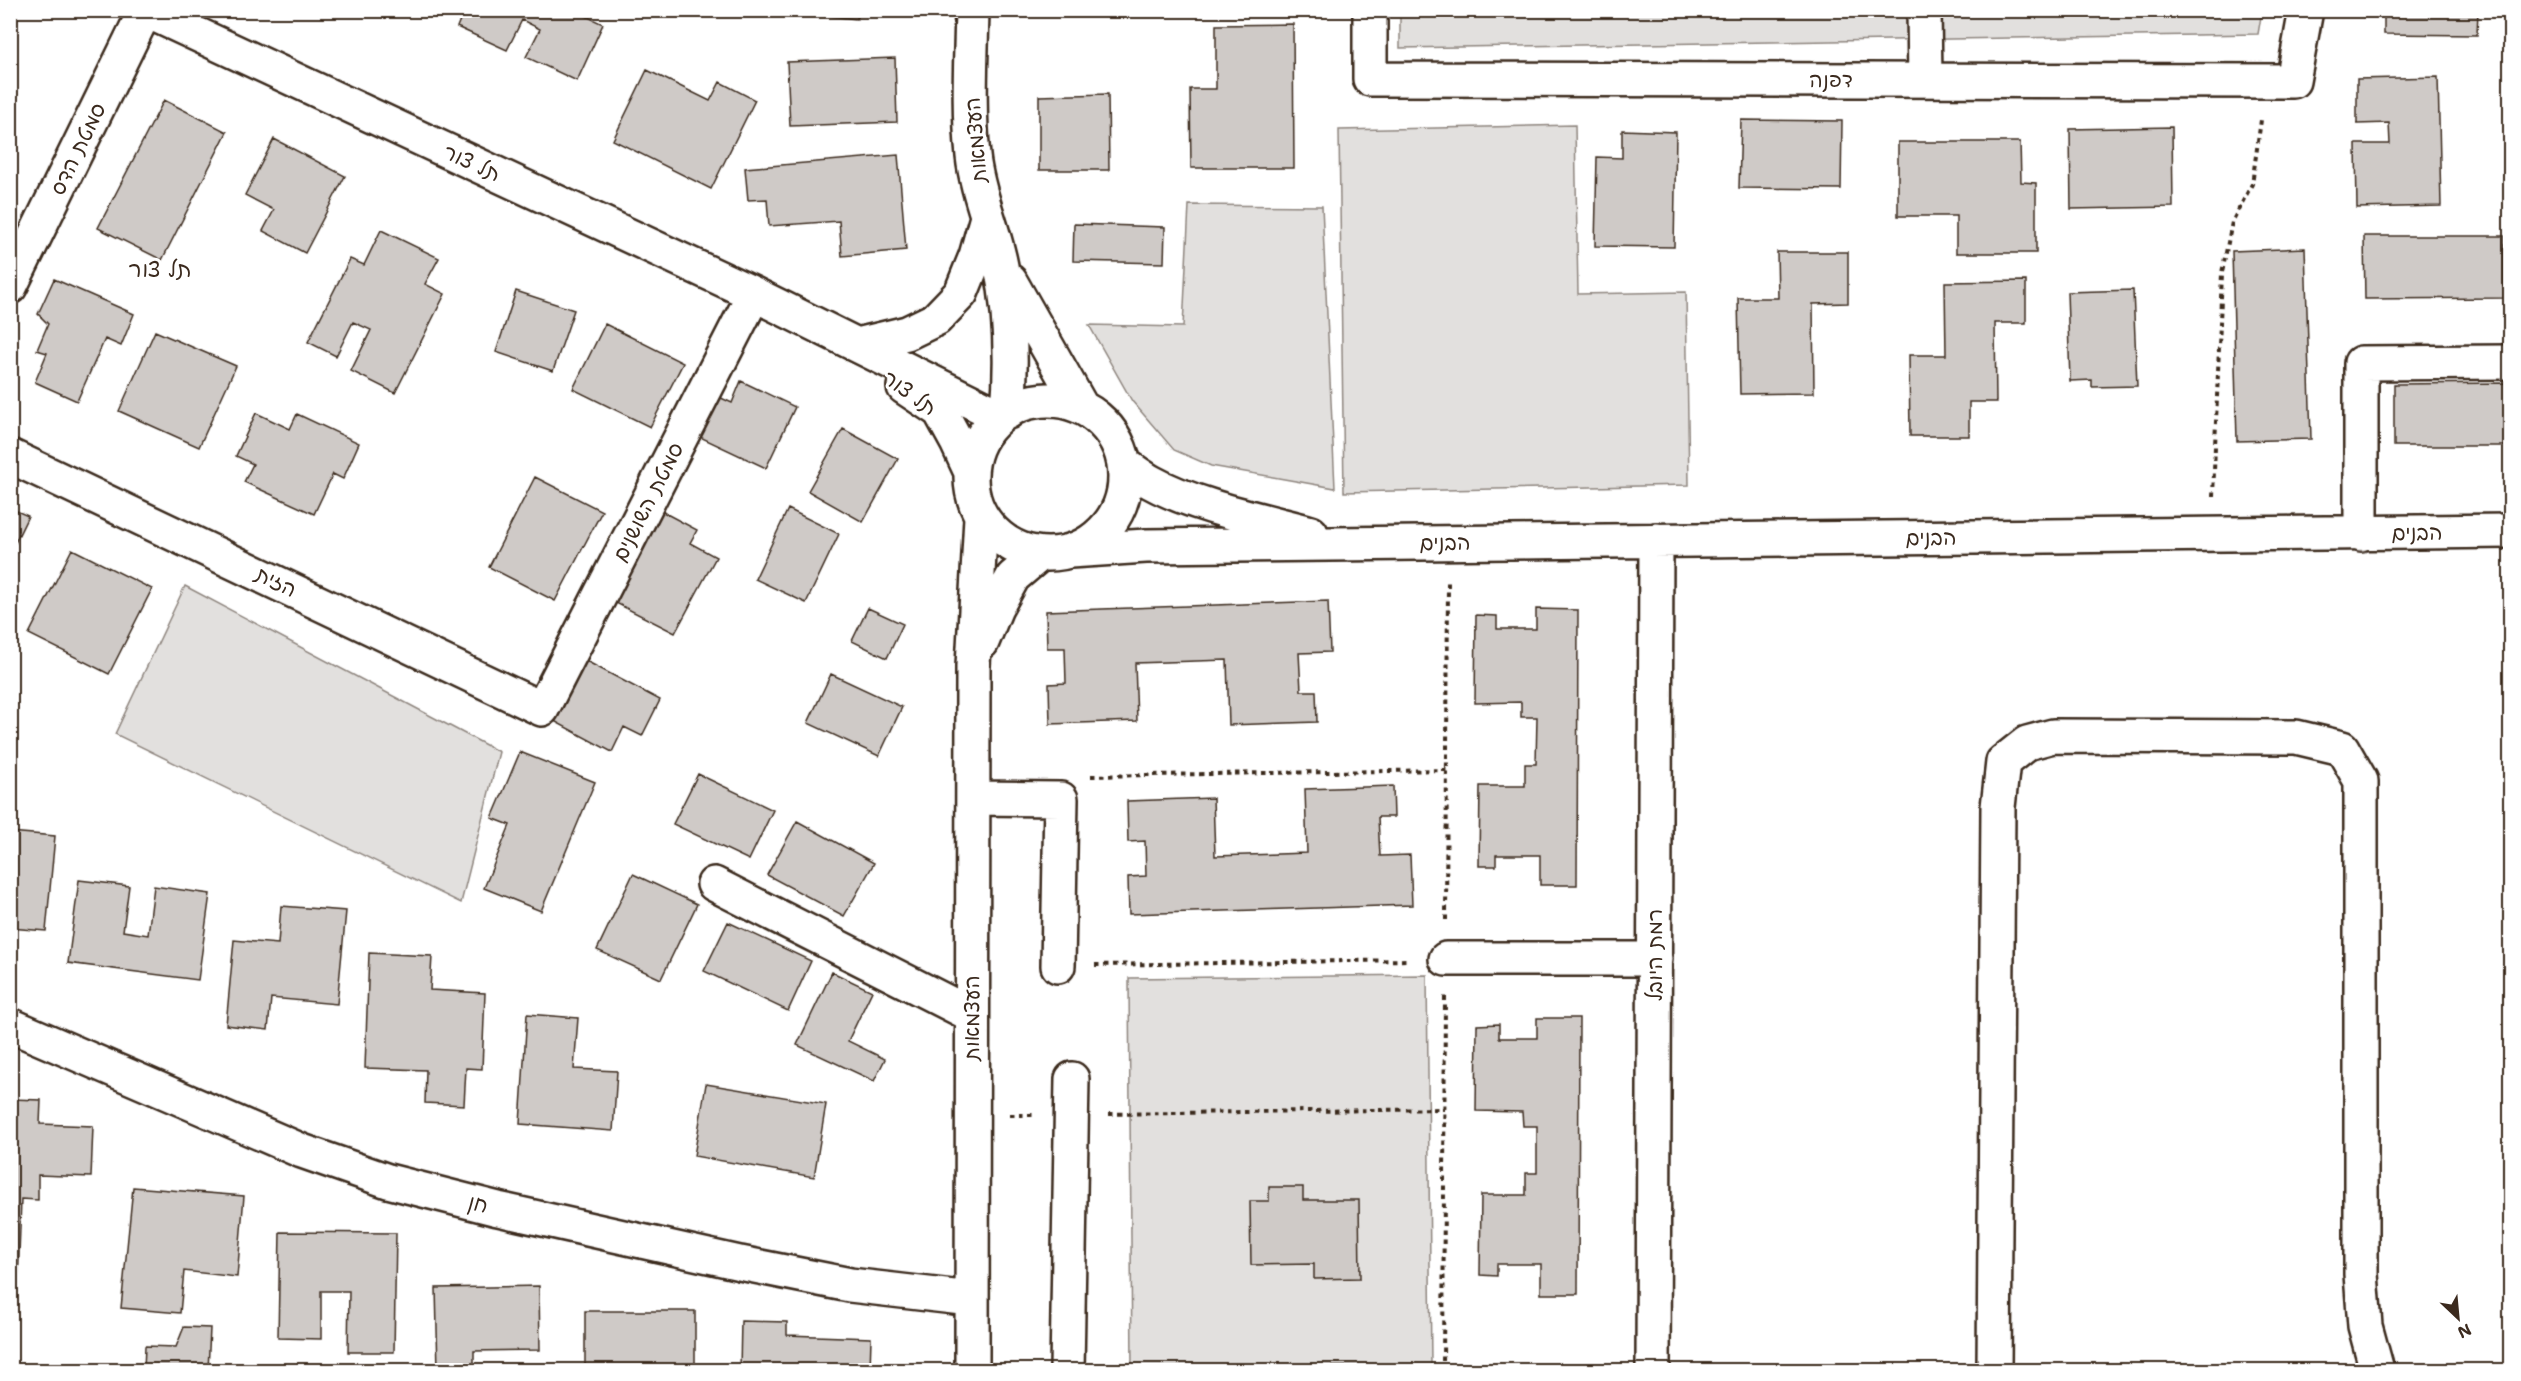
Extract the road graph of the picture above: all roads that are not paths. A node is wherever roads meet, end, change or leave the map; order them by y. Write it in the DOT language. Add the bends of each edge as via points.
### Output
graph roads {
  1 [pos="972,10"];
  2 [pos="1370,10"];
  3 [pos="1924,10"];
  4 [pos="2306,10"];
  5 [pos="145,11"];
  6 [pos="1925,80"];
  7 [pos="987,217"];
  8 [pos="1001,266"];
  9 [pos="10,287"];
  10 [pos="754,294"];
  11 [pos="798,316"];
  12 [pos="856,345"];
  13 [pos="2511,362"];
  14 [pos="1082,408"];
  15 [pos="1004,414"];
  16 [pos="10,456"];
  17 [pos="1124,464"];
  18 [pos="970,470"];
  19 [pos="981,517"];
  20 [pos="2511,531"];
  21 [pos="2361,534"];
  22 [pos="1656,540"];
  23 [pos="1351,544"];
  24 [pos="1070,551"];
  25 [pos="1039,555"];
  26 [pos="973,666"];
  27 [pos="542,709"];
  28 [pos="973,798"];
  29 [pos="714,884"];
  30 [pos="1446,959"];
  31 [pos="1655,959"];
  32 [pos="1058,966"];
  33 [pos="972,1015"];
  34 [pos="10,1025"];
  35 [pos="1072,1079"];
  36 [pos="970,1299"];
  37 [pos="972,1371"];
  38 [pos="1067,1371"];
  39 [pos="1653,1371"];
  40 [pos="1994,1371"];
  41 [pos="2377,1371"];
  1 -- 7 [label="street, העצמאות" via="973,158"];
  2 -- 6 [label="street, דפנה" via="1370,79"];
  3 -- 6 [label="street"];
  4 -- 6 [label="street, דפנה" via="2279,81"];
  5 -- 9 [label="street, סמטת הדס"];
  5 -- 10 [label="street, תל צור"];
  7 -- 8 [label="street, העצמאות"];
  7 -- 12 [label="street" via="961,293 936,319 907,333"];
  8 -- 14 [label="street, העצמאות"];
  8 -- 15 [label="street, העצמאות" via="1009,323 1011,383"];
  10 -- 11 [label="street, תל צור"];
  10 -- 27 [label="street, סמטת השושנים"];
  11 -- 12 [label="street, תל צור"];
  11 -- 18 [label="street, תל צור" via="940,411"];
  12 -- 15 [label="street, תל צור"];
  13 -- 21 [label="street" via="2361,363"];
  14 -- 15 [label="street" via="1062,401 1040,400"];
  14 -- 17 [label="street" via="1102,422 1117,441"];
  15 -- 18 [label="street" via="986,430 976,446"];
  16 -- 27 [label="street, הזית"];
  17 -- 23 [label="street, הבנים" via="1152,483 1217,507"];
  17 -- 24 [label="street" via="1124,491 1115,516 1098,537"];
  18 -- 19 [label="street" via="972,495"];
  19 -- 25 [label="street" via="997,536"];
  19 -- 26 [label="street, העצמאות"];
  20 -- 21 [label="street, הבנים"];
  21 -- 22 [label="street, הבנים"];
  22 -- 23 [label="street, הבנים"];
  22 -- 31 [label="street, רמת היובל"];
  23 -- 24 [label="street, הבנים" via="1146,546"];
  24 -- 25 [label="street"];
  25 -- 26 [label="street, העצמאות" via="1013,577"];
  26 -- 28 [label="street, העצמאות"];
  28 -- 32 [label="street" via="1061,799"];
  28 -- 33 [label="street, העצמאות"];
  29 -- 33 [label="street"];
  30 -- 31 [label="street"];
  31 -- 39 [label="street, רמת היובל"];
  33 -- 36 [label="street, העצמאות"];
  34 -- 36 [label="street, חן" via="302,1151 388,1181 773,1270 850,1285"];
  35 -- 38 [label="street"];
  36 -- 37 [label="street, העצמאות"];
  40 -- 41 [label="street" via="1998,807 2003,762 2027,743 2065,736 2296,737 2342,748 2361,781 2361,1274 2365,1326"];
}
